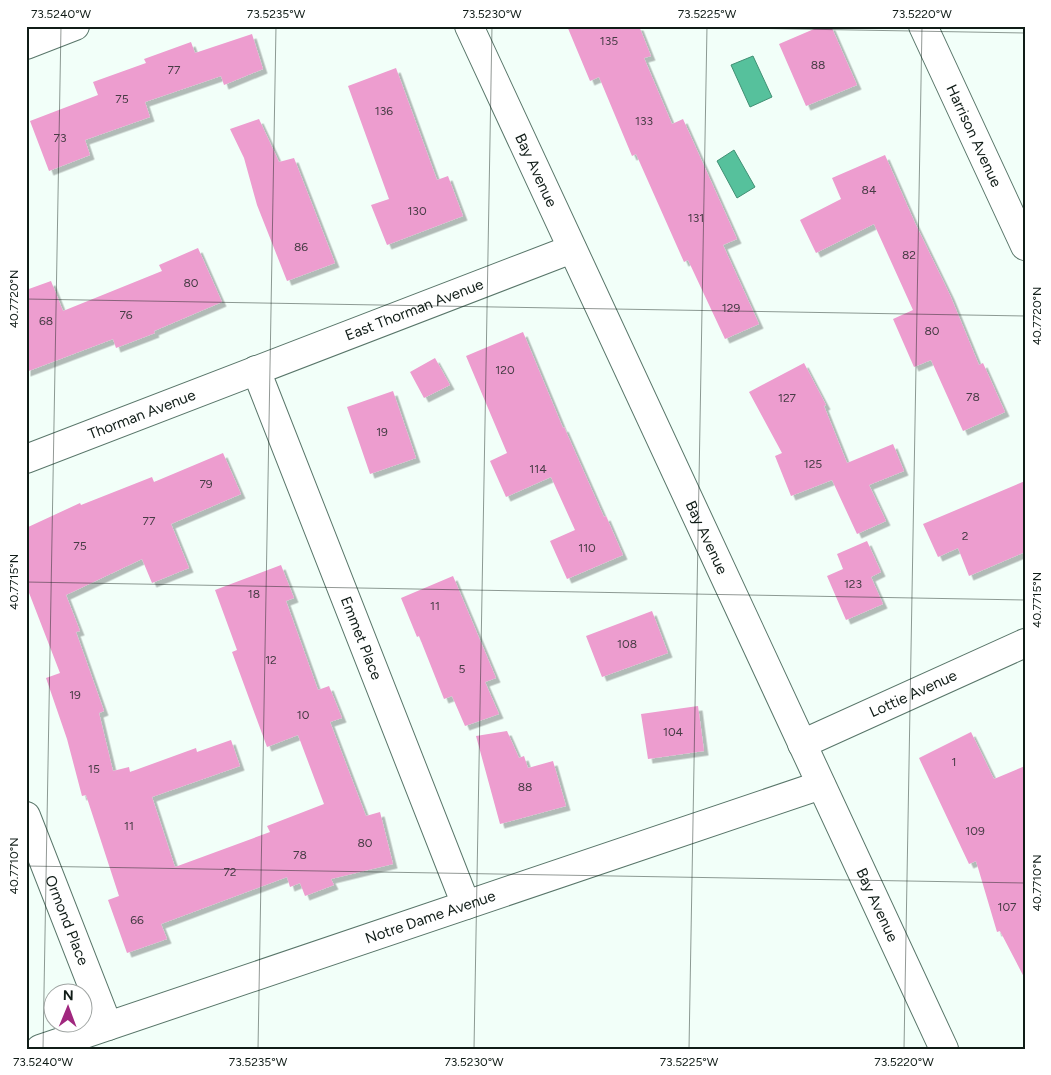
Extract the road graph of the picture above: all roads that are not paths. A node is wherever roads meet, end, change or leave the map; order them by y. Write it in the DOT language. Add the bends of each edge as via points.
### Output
graph roads {
  1 [pos="75,26"];
  2 [pos="469,26"];
  3 [pos="923,26"];
  4 [pos="26,45"];
  5 [pos="1025,246"];
  6 [pos="572,249"];
  7 [pos="256,370"];
  8 [pos="26,459"];
  9 [pos="1025,643"];
  10 [pos="802,744"];
  11 [pos="821,785"];
  12 [pos="26,816"];
  13 [pos="466,905"];
  14 [pos="108,1026"];
  15 [pos="40,1049"];
  16 [pos="944,1049"];
  1 -- 4 [label="street"];
  2 -- 6 [label="street, Bay Avenue"];
  3 -- 5 [label="street, Harrison Avenue"];
  6 -- 7 [label="street, East Thorman Avenue"];
  6 -- 10 [label="street, Bay Avenue"];
  7 -- 8 [label="street, Thorman Avenue"];
  7 -- 13 [label="street, Emmet Place"];
  9 -- 10 [label="street, Lottie Avenue"];
  10 -- 11 [label="street, Bay Avenue"];
  11 -- 13 [label="street, Notre Dame Avenue"];
  11 -- 16 [label="street, Bay Avenue"];
  12 -- 14 [label="street, Ormond Place"];
  13 -- 14 [label="street, Notre Dame Avenue"];
  14 -- 15 [label="street, Notre Dame Avenue"];
}
